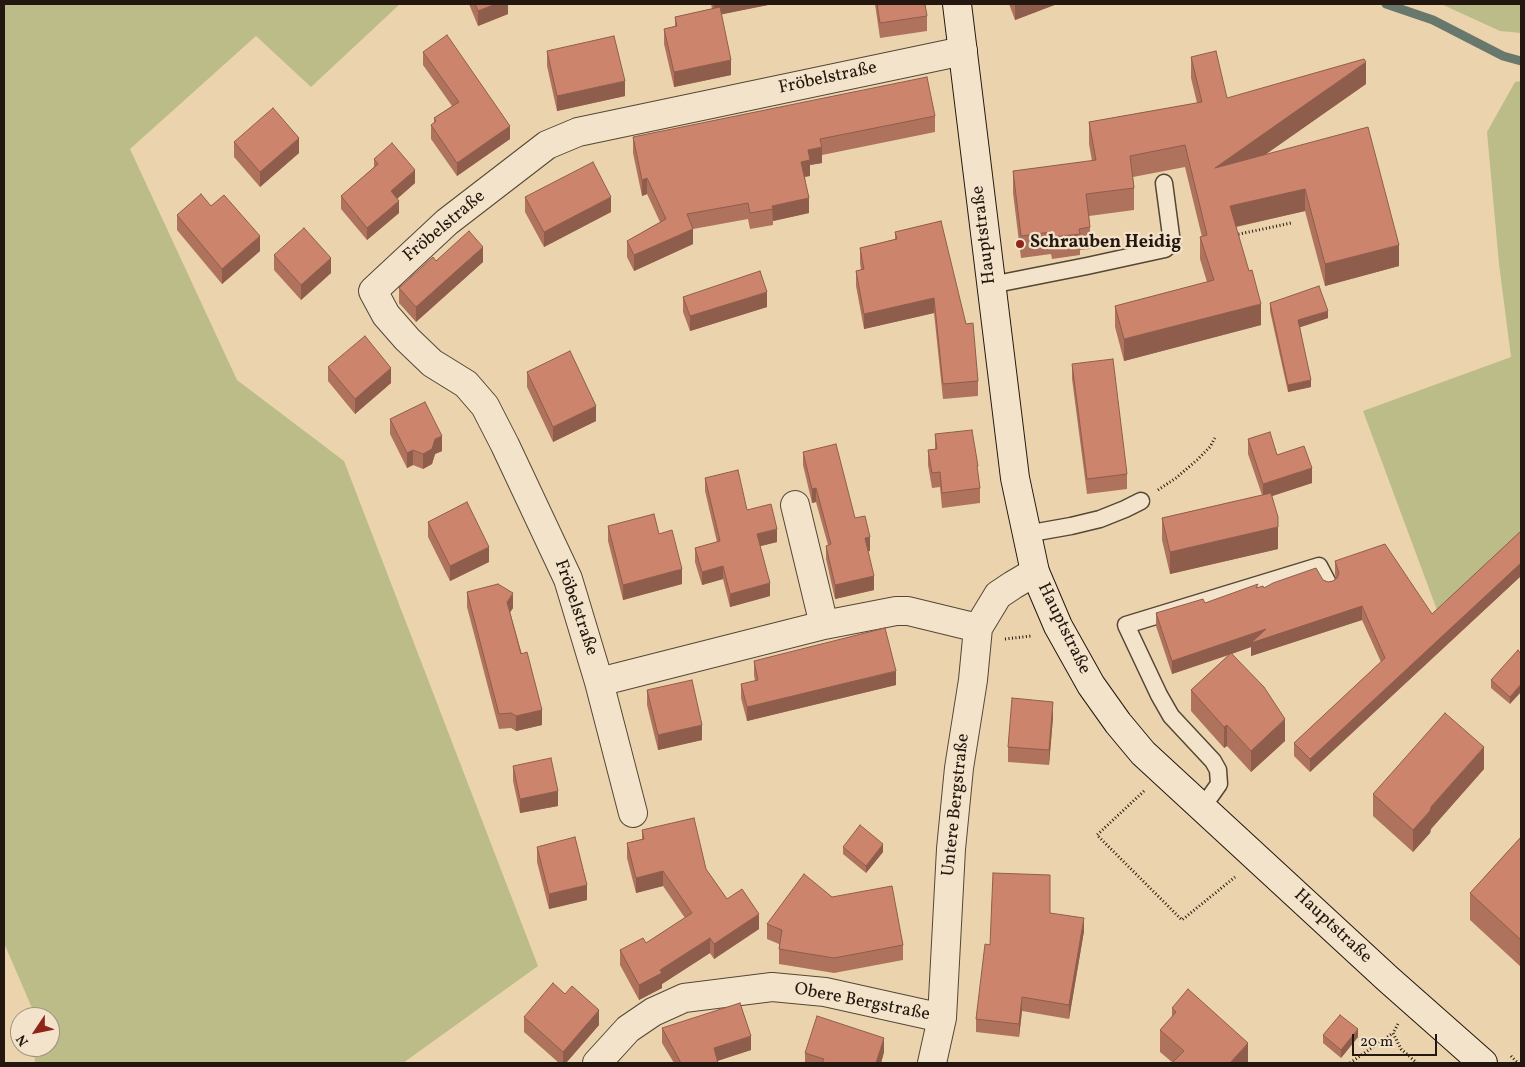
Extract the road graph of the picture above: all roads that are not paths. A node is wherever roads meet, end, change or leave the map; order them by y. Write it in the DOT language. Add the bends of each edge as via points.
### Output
graph roads {
  1 [pos="957,4"];
  2 [pos="963,51"];
  3 [pos="1164,183"];
  4 [pos="991,285"];
  5 [pos="1141,501"];
  6 [pos="795,505"];
  7 [pos="1026,534"];
  8 [pos="1036,572"];
  9 [pos="1329,585"];
  10 [pos="824,625"];
  11 [pos="989,634"];
  12 [pos="599,682"];
  13 [pos="1202,808"];
  14 [pos="633,813"];
  15 [pos="942,1018"];
  16 [pos="597,1063"];
  17 [pos="932,1063"];
  18 [pos="1483,1063"];
  1 -- 2 [label="street, Hauptstraße"];
  2 -- 4 [label="street, Hauptstraße"];
  2 -- 12 [label="street, Fröbelstraße" via="578,132 547,145 447,222 373,291 386,315 407,339 432,363 466,384 485,406 568,580"];
  3 -- 4 [label="lane" via="1172,243 1165,249"];
  4 -- 7 [label="street, Hauptstraße" via="1015,478"];
  5 -- 7 [label="lane" via="1100,518"];
  6 -- 10 [label="street"];
  7 -- 8 [label="street, Hauptstraße"];
  8 -- 11 [label="street, Untere Bergstraße" via="998,595"];
  8 -- 13 [label="street, Hauptstraße" via="1058,626 1091,685 1143,753"];
  9 -- 13 [label="lane" via="1319,566 1126,625 1171,716 1218,770 1219,784"];
  10 -- 11 [label="street" via="908,611"];
  10 -- 12 [label="street"];
  11 -- 15 [label="street, Untere Bergstraße" via="972,680 958,777"];
  12 -- 14 [label="street, Fröbelstraße"];
  13 -- 18 [label="street, Hauptstraße"];
  15 -- 16 [label="street, Obere Bergstraße" via="825,992 772,987 684,998 653,1012 628,1029"];
  15 -- 17 [label="street, Untere Bergstraße"];
}
